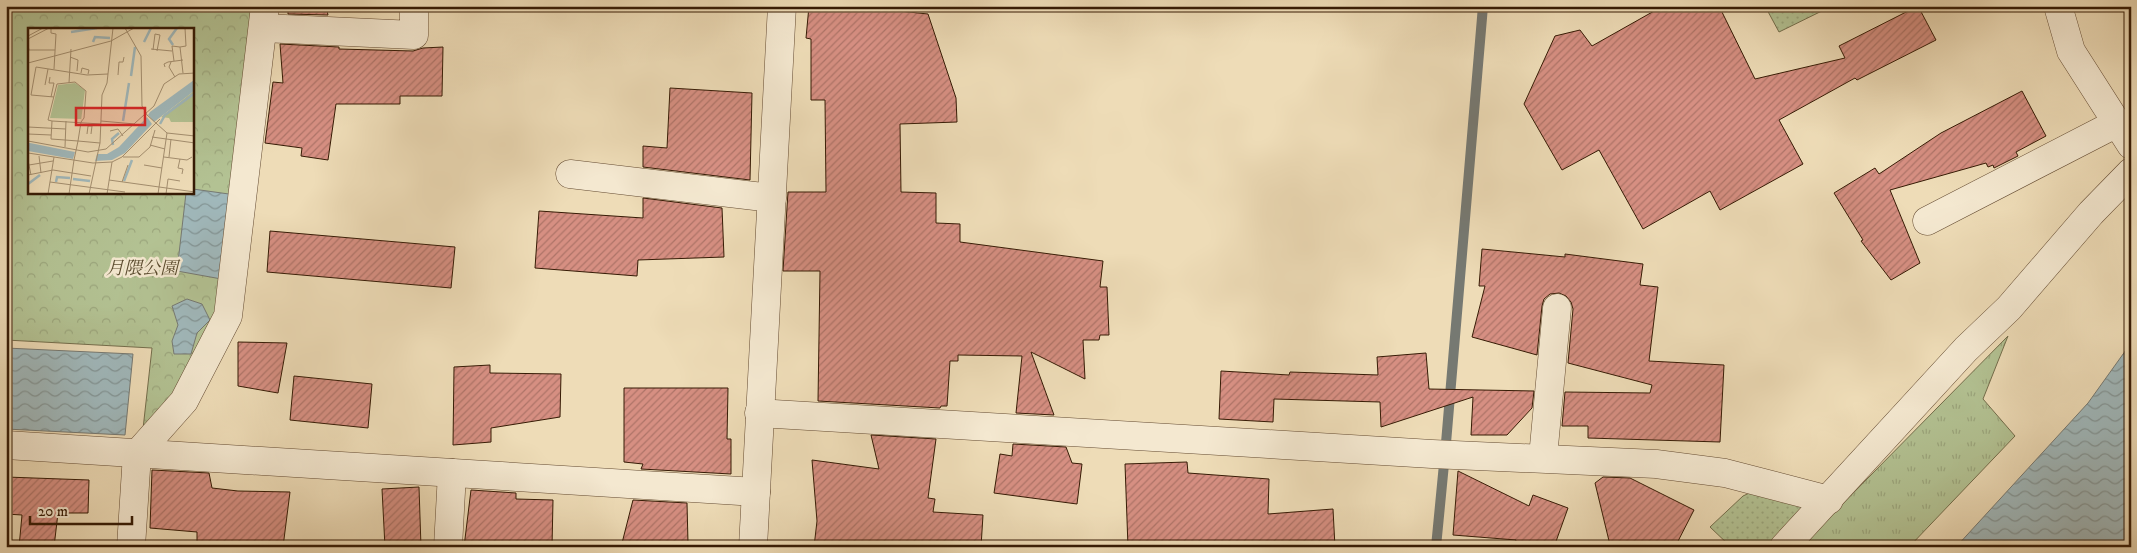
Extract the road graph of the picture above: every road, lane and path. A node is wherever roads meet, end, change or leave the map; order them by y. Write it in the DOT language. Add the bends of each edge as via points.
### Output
graph roads {
  1 [pos="414,6"];
  2 [pos="782,6"];
  3 [pos="2058,6"];
  4 [pos="264,17"];
  5 [pos="2124,134"];
  6 [pos="2131,172"];
  7 [pos="570,174"];
  8 [pos="772,198"];
  9 [pos="1927,221"];
  10 [pos="1558,308"];
  11 [pos="760,413"];
  12 [pos="6,445"];
  13 [pos="137,454"];
  14 [pos="1543,457"];
  15 [pos="452,473"];
  16 [pos="756,492"];
  17 [pos="1829,500"];
  18 [pos="131,547"];
  19 [pos="448,547"];
  20 [pos="753,547"];
  21 [pos="1784,547"];
  1 -- 4 [label="street" via="414,35"];
  2 -- 8 [label="street"];
  3 -- 5 [label="street" via="2071,51"];
  4 -- 13 [label="street" via="228,316 184,401"];
  5 -- 9 [label="street"];
  6 -- 17 [label="street"];
  7 -- 8 [label="street"];
  8 -- 11 [label="street"];
  10 -- 14 [label="street"];
  11 -- 14 [label="street" via="1432,454"];
  11 -- 16 [label="street"];
  12 -- 13 [label="street"];
  13 -- 15 [label="street"];
  13 -- 18 [label="street"];
  14 -- 17 [label="street" via="1656,464 1725,473"];
  15 -- 16 [label="street"];
  15 -- 19 [label="street"];
  16 -- 20 [label="street"];
  17 -- 21 [label="street"];
}
